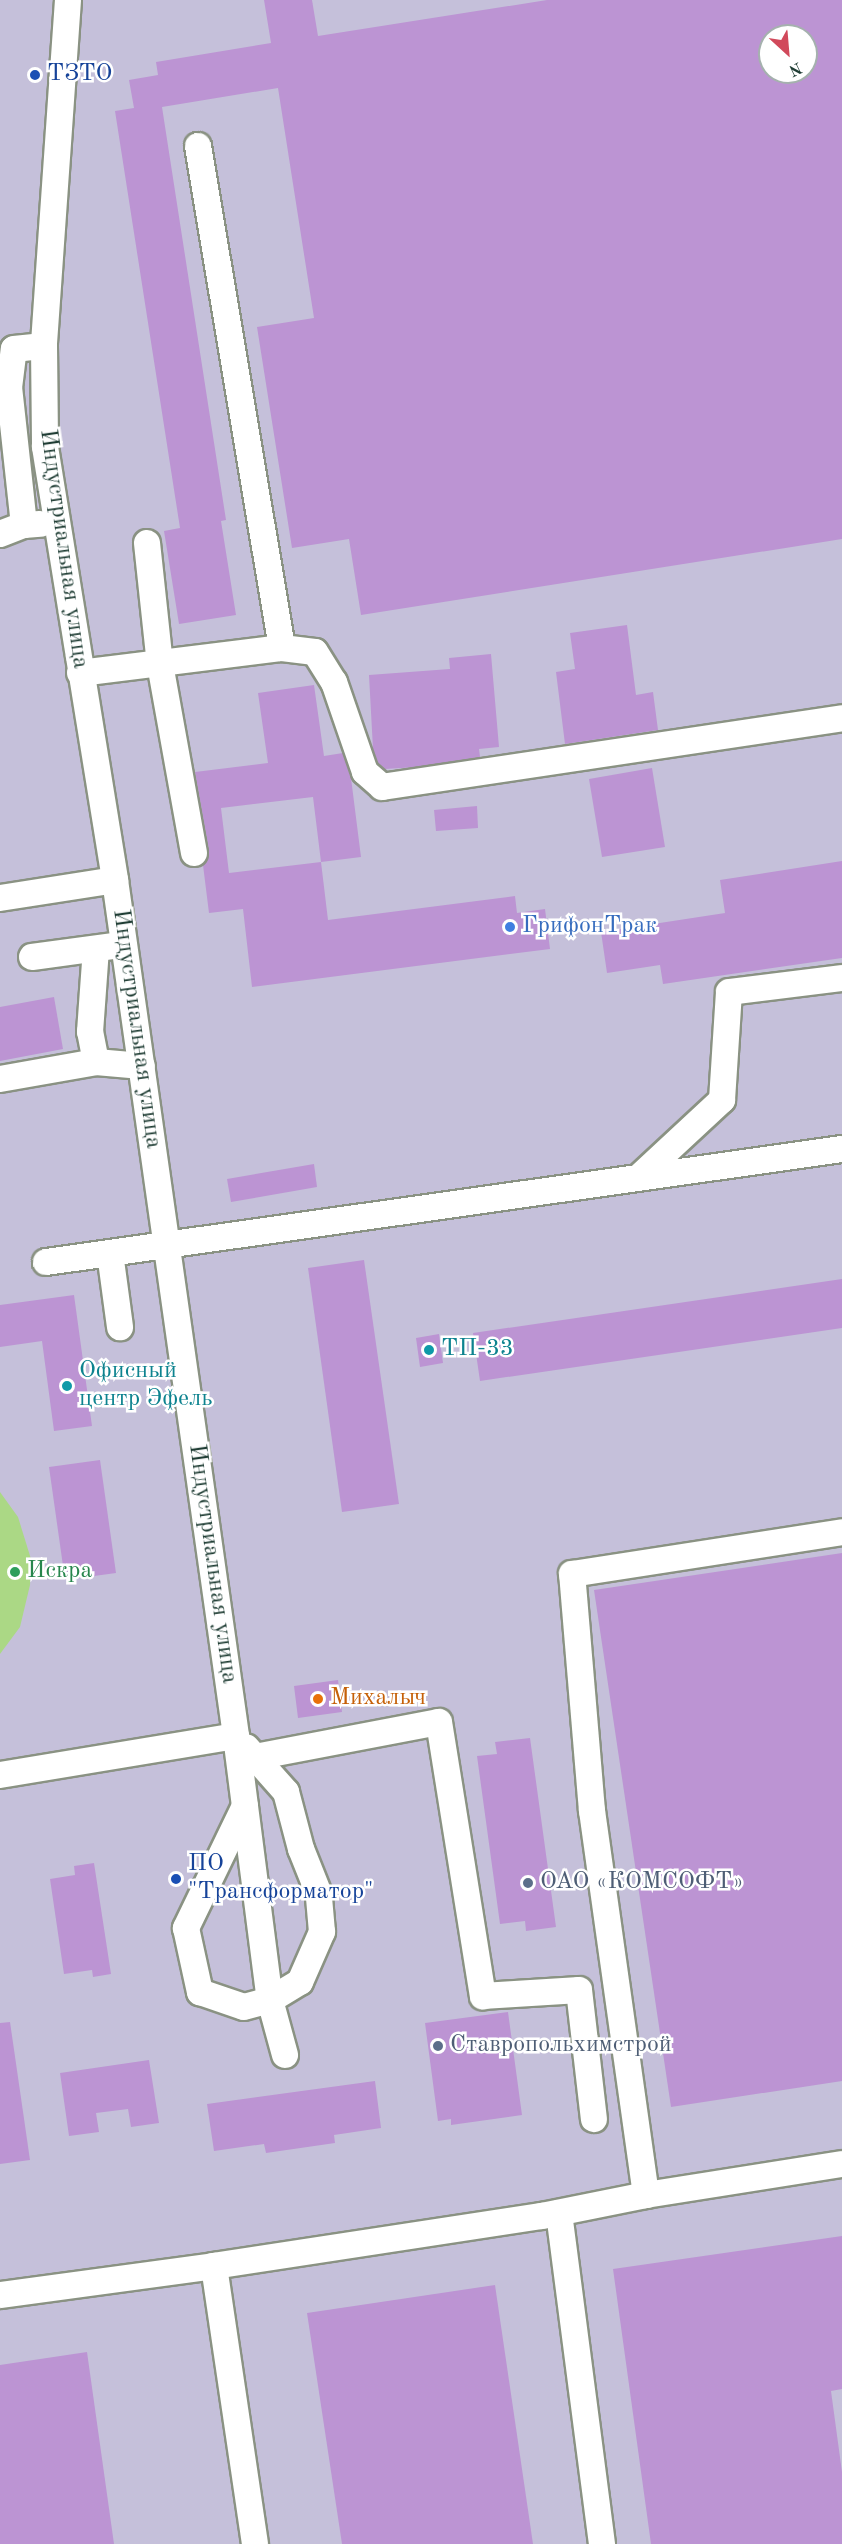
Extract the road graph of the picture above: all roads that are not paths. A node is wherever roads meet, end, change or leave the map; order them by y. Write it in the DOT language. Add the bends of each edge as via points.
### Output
graph roads {
  1 [pos="68,0"];
  2 [pos="198,146"];
  3 [pos="44,346"];
  4 [pos="56,524"];
  5 [pos="24,525"];
  6 [pos="0,534"];
  7 [pos="147,543"];
  8 [pos="282,648"];
  9 [pos="160,664"];
  10 [pos="80,673"];
  11 [pos="842,718"];
  12 [pos="194,853"];
  13 [pos="115,880"];
  14 [pos="0,898"];
  15 [pos="124,945"];
  16 [pos="96,948"];
  17 [pos="32,957"];
  18 [pos="842,978"];
  19 [pos="96,1062"];
  20 [pos="142,1066"];
  21 [pos="0,1079"];
  22 [pos="842,1149"];
  23 [pos="638,1178"];
  24 [pos="167,1245"];
  25 [pos="110,1253"];
  26 [pos="46,1263"];
  27 [pos="120,1327"];
  28 [pos="842,1532"];
  29 [pos="236,1736"];
  30 [pos="255,1757"];
  31 [pos="0,1775"];
  32 [pos="245,1806"];
  33 [pos="270,2000"];
  34 [pos="285,2055"];
  35 [pos="594,2119"];
  36 [pos="842,2164"];
  37 [pos="646,2195"];
  38 [pos="559,2213"];
  39 [pos="214,2266"];
  40 [pos="0,2295"];
  41 [pos="255,2544"];
  42 [pos="602,2544"];
  1 -- 3 [label="street, Индустриальная улица"];
  2 -- 8 [label="street"];
  3 -- 4 [label="street, Индустриальная улица" via="45,447"];
  3 -- 5 [label="street" via="14,349 9,388"];
  4 -- 5 [label="street"];
  4 -- 10 [label="street, Индустриальная улица"];
  5 -- 6 [label="street"];
  7 -- 9 [label="street"];
  8 -- 9 [label="street"];
  8 -- 11 [label="street" via="315,652 334,682 365,772 382,787"];
  9 -- 10 [label="street"];
  9 -- 12 [label="street"];
  10 -- 13 [label="street, Индустриальная улица"];
  13 -- 14 [label="street"];
  13 -- 15 [label="street, Индустриальная улица"];
  15 -- 16 [label="street"];
  15 -- 20 [label="street, Индустриальная улица"];
  16 -- 17 [label="street"];
  16 -- 19 [label="street" via="90,1032"];
  18 -- 23 [label="street" via="729,992 722,1100"];
  19 -- 20 [label="street"];
  19 -- 21 [label="street"];
  20 -- 24 [label="street, Индустриальная улица"];
  22 -- 23 [label="street"];
  23 -- 24 [label="street"];
  24 -- 25 [label="street"];
  24 -- 29 [label="street, Индустриальная улица"];
  25 -- 26 [label="street"];
  25 -- 27 [label="street"];
  28 -- 37 [label="street" via="572,1574 592,1811"];
  29 -- 30 [label="street"];
  29 -- 31 [label="street"];
  29 -- 32 [label="street, Индустриальная улица"];
  30 -- 33 [label="street" via="286,1792 301,1849 319,1894 322,1932 300,1982"];
  30 -- 35 [label="street" via="440,1722 483,1996 579,1990"];
  32 -- 33 [label="street, Индустриальная улица"];
  32 -- 33 [label="street" via="186,1928 200,1992 244,2007"];
  33 -- 34 [label="street, Индустриальная улица"];
  36 -- 37 [label="street"];
  37 -- 38 [label="street"];
  38 -- 39 [label="street"];
  38 -- 42 [label="street"];
  39 -- 40 [label="street"];
  39 -- 41 [label="street"];
}
